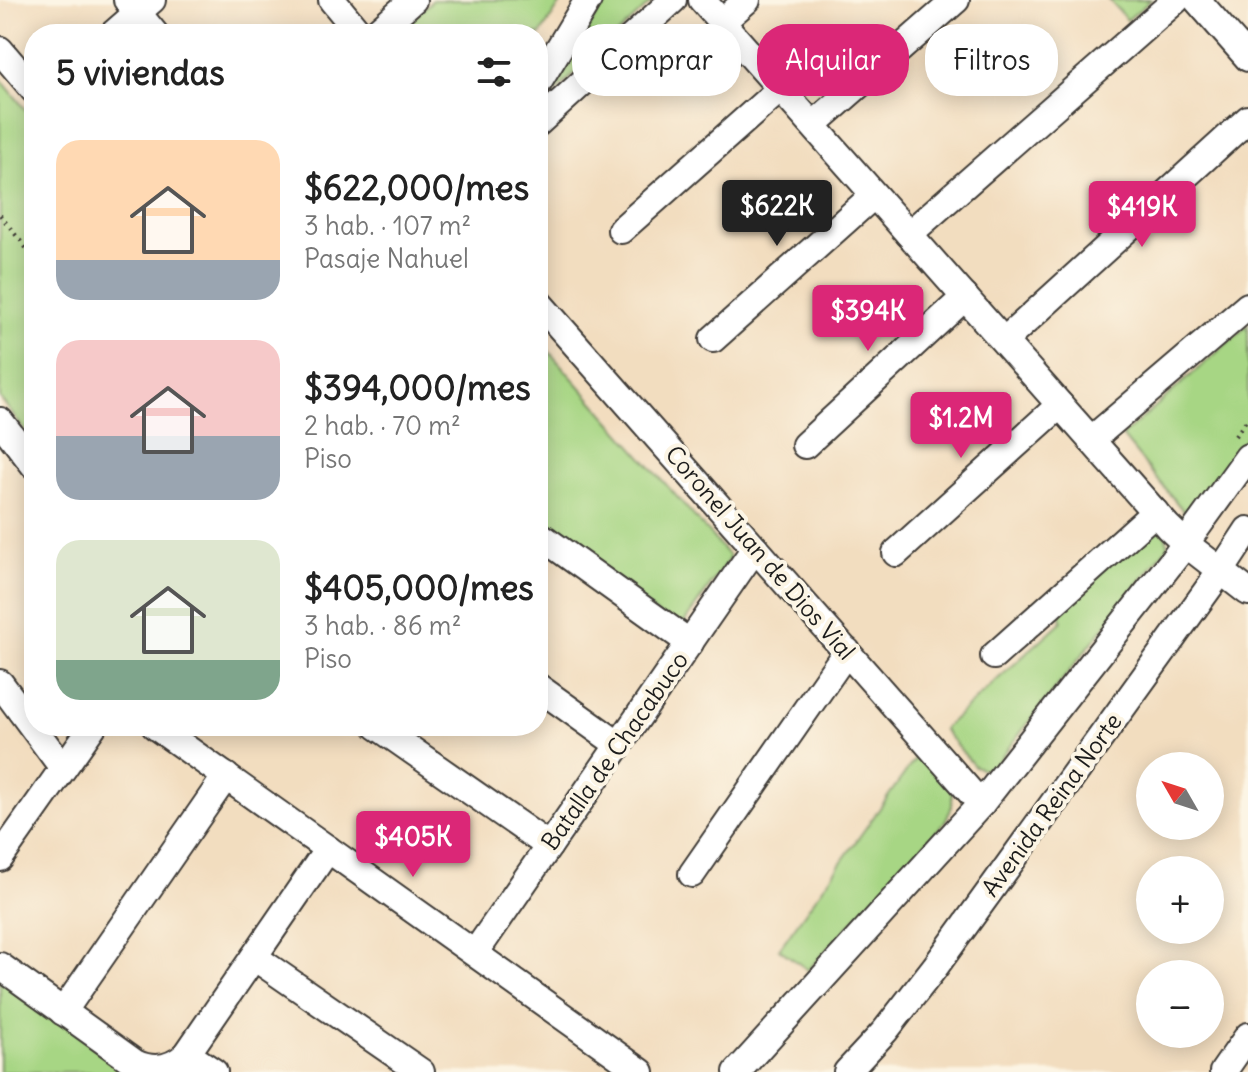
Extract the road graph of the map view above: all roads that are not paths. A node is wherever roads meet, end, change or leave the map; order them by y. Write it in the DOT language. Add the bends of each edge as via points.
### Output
graph roads {
  1 [pos="332,0"];
  2 [pos="413,0"];
  3 [pos="588,0"];
  4 [pos="673,0"];
  5 [pos="702,0"];
  6 [pos="747,0"];
  7 [pos="956,0"];
  8 [pos="1176,0"];
  9 [pos="1197,0"];
  10 [pos="139,4"];
  11 [pos="722,22"];
  12 [pos="122,24"];
  13 [pos="150,24"];
  14 [pos="352,24"];
  15 [pos="385,24"];
  16 [pos="0,50"];
  17 [pos="1248,58"];
  18 [pos="757,62"];
  19 [pos="548,66"];
  20 [pos="24,78"];
  21 [pos="772,96"];
  22 [pos="786,96"];
  23 [pos="548,114"];
  24 [pos="1248,119"];
  25 [pos="813,125"];
  26 [pos="874,195"];
  27 [pos="621,230"];
  28 [pos="909,234"];
  29 [pos="965,297"];
  30 [pos="1248,306"];
  31 [pos="548,313"];
  32 [pos="713,339"];
  33 [pos="1004,341"];
  34 [pos="1060,405"];
  35 [pos="2,428"];
  36 [pos="1091,440"];
  37 [pos="805,445"];
  38 [pos="24,453"];
  39 [pos="1248,457"];
  40 [pos="1155,512"];
  41 [pos="1248,530"];
  42 [pos="548,541"];
  43 [pos="1186,544"];
  44 [pos="755,548"];
  45 [pos="896,553"];
  46 [pos="1221,571"];
  47 [pos="1248,592"];
  48 [pos="690,643"];
  49 [pos="847,651"];
  50 [pos="994,656"];
  51 [pos="0,683"];
  52 [pos="548,694"];
  53 [pos="24,715"];
  54 [pos="39,736"];
  55 [pos="86,736"];
  56 [pos="169,736"];
  57 [pos="391,736"];
  58 [pos="619,745"];
  59 [pos="63,768"];
  60 [pos="226,776"];
  61 [pos="981,804"];
  62 [pos="549,846"];
  63 [pos="328,849"];
  64 [pos="0,858"];
  65 [pos="692,874"];
  66 [pos="475,953"];
  67 [pos="254,957"];
  68 [pos="0,966"];
  69 [pos="63,1012"];
  70 [pos="1248,1036"];
  71 [pos="187,1054"];
  72 [pos="214,1072"];
  73 [pos="421,1072"];
  74 [pos="641,1072"];
  75 [pos="737,1072"];
  76 [pos="847,1072"];
  77 [pos="1223,1072"];
  1 -- 14 [label="street"];
  2 -- 15 [label="street"];
  3 -- 19 [label="street"];
  4 -- 23 [label="street"];
  5 -- 11 [label="street"];
  6 -- 11 [label="street"];
  7 -- 25 [label="street"];
  8 -- 28 [label="street"];
  9 -- 17 [label="street"];
  10 -- 12 [label="street"];
  10 -- 13 [label="street"];
  11 -- 18 [label="street"];
  16 -- 20 [label="street"];
  21 -- 27 [label="street"];
  22 -- 25 [label="street"];
  24 -- 33 [label="street"];
  25 -- 26 [label="street"];
  26 -- 28 [label="street"];
  26 -- 32 [label="street"];
  28 -- 29 [label="street"];
  29 -- 33 [label="street"];
  29 -- 37 [label="street"];
  30 -- 36 [label="street"];
  31 -- 44 [label="street, Coronel Juan de Dios Vial"];
  33 -- 34 [label="street"];
  34 -- 36 [label="street"];
  34 -- 45 [label="street"];
  35 -- 38 [label="street"];
  36 -- 40 [label="street"];
  39 -- 43 [label="street"];
  40 -- 43 [label="street"];
  40 -- 50 [label="street"];
  41 -- 46 [label="street, Avenida Reina Norte"];
  42 -- 48 [label="street"];
  43 -- 46 [label="street"];
  43 -- 61 [label="street"];
  44 -- 48 [label="street, Batalla de Chacabuco"];
  44 -- 49 [label="street, Coronel Juan de Dios Vial"];
  46 -- 47 [label="street"];
  46 -- 76 [label="street, Avenida Reina Norte" via="935,967"];
  48 -- 58 [label="street, Batalla de Chacabuco"];
  49 -- 61 [label="street, Coronel Juan de Dios Vial"];
  49 -- 65 [label="street"];
  51 -- 53 [label="street"];
  52 -- 58 [label="street"];
  54 -- 59 [label="street"];
  55 -- 59 [label="street"];
  56 -- 60 [label="street"];
  57 -- 62 [label="street"];
  58 -- 62 [label="street, Batalla de Chacabuco"];
  59 -- 64 [label="street"];
  60 -- 63 [label="street"];
  60 -- 69 [label="street"];
  61 -- 75 [label="street"];
  62 -- 66 [label="street, Batalla de Chacabuco"];
  63 -- 66 [label="street"];
  63 -- 67 [label="street"];
  66 -- 74 [label="street"];
  67 -- 71 [label="street"];
  67 -- 73 [label="street"];
  68 -- 69 [label="street"];
  69 -- 71 [label="street" via="143,1067 163,1068"];
  70 -- 77 [label="street"];
  71 -- 72 [label="street"];
}
